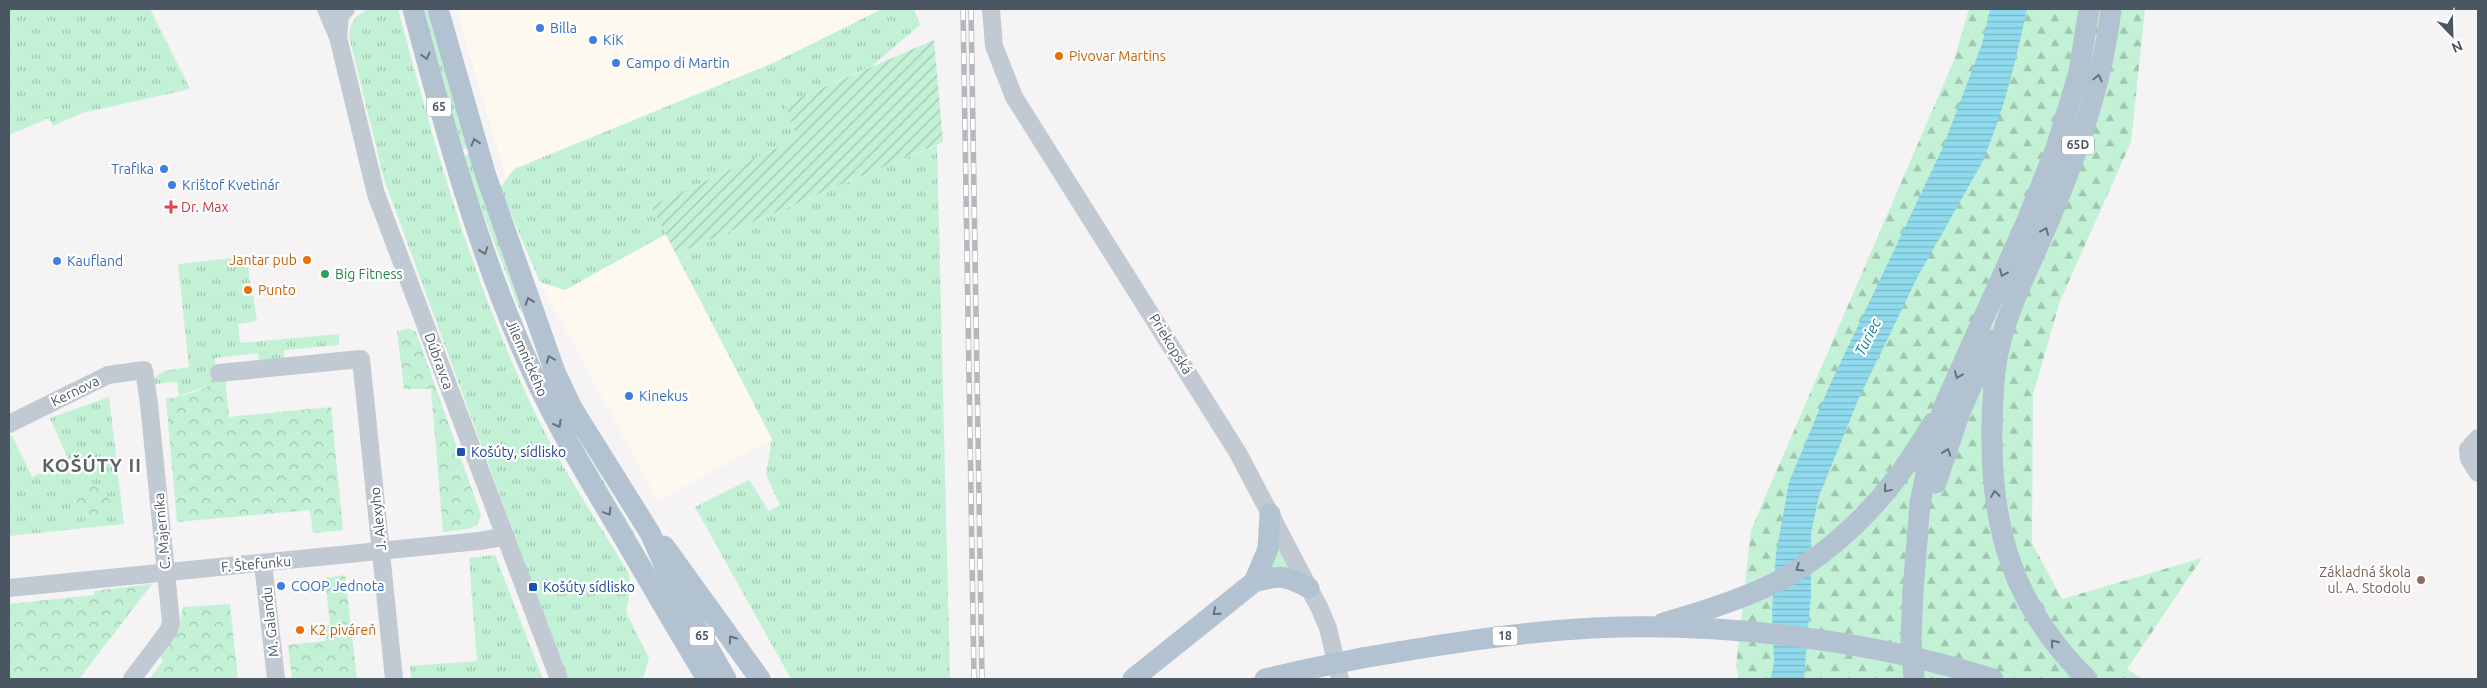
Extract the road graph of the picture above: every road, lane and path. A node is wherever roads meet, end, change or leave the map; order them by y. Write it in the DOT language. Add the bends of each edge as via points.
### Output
graph roads {
  1 [pos="326,9"];
  2 [pos="346,9"];
  3 [pos="413,9"];
  4 [pos="2089,9"];
  5 [pos="2110,9"];
  6 [pos="990,12"];
  7 [pos="443,16"];
  8 [pos="338,37"];
  9 [pos="2025,276"];
  10 [pos="144,370"];
  11 [pos="219,373"];
  12 [pos="1944,406"];
  13 [pos="9,424"];
  14 [pos="2478,438"];
  15 [pos="2478,474"];
  16 [pos="1270,514"];
  17 [pos="1919,531"];
  18 [pos="650,533"];
  19 [pos="503,537"];
  20 [pos="381,551"];
  21 [pos="263,564"];
  22 [pos="166,571"];
  23 [pos="1254,582"];
  24 [pos="9,588"];
  25 [pos="1309,588"];
  26 [pos="1648,627"];
  27 [pos="132,679"];
  28 [pos="276,679"];
  29 [pos="394,679"];
  30 [pos="559,679"];
  31 [pos="707,679"];
  32 [pos="726,679"];
  33 [pos="760,679"];
  34 [pos="1133,679"];
  35 [pos="1265,679"];
  36 [pos="1340,679"];
  37 [pos="1914,679"];
  38 [pos="1993,679"];
  39 [pos="2087,679"];
  1 -- 8 [label="street, Dúbravca"];
  2 -- 8 [label="street, Dúbravca" via="340,16"];
  3 -- 31 [label="main road, Jilemnického / 65, one-way" via="469,205 519,342 580,463"];
  4 -- 12 [label="main road, 65D, one-way" via="2079,72 2056,148"];
  9 -- 5 [label="main road, 65D, one-way" via="2077,150 2098,81"];
  6 -- 16 [label="street, Priekopská" via="998,61 1014,97 1197,385"];
  18 -- 7 [label="main road, Jilemnického / 65, one-way" via="572,408 555,372 488,181"];
  8 -- 19 [label="street, Dúbravca" via="376,194"];
  17 -- 9 [label="main road, one-way" via="1960,412 2006,309"];
  39 -- 9 [label="main road, one-way" via="2046,633 2026,600 2000,531 1992,438 1995,374 2000,343"];
  10 -- 13 [label="street, Kernova" via="108,375"];
  10 -- 22 [label="street, C. Majerníka"];
  11 -- 20 [label="street, J. Alexyho" via="361,359"];
  12 -- 17 [label="main road" via="1920,503"];
  12 -- 26 [label="main road, one-way" via="1896,480 1838,539 1766,587 1724,605"];
  14 -- 15 [label="street" via="2468,449 2469,459"];
  16 -- 23 [label="main road" via="1268,549"];
  16 -- 25 [label="street, Priekopská"];
  17 -- 37 [label="main road, bridge" via="1912,591"];
  18 -- 32 [label="main road, Jilemnického / 65" via="677,594"];
  33 -- 18 [label="main road, one-way" via="670,551"];
  19 -- 20 [label="street, F. Štefunku"];
  19 -- 30 [label="street, Dúbravca"];
  20 -- 21 [label="street, F. Štefunku"];
  20 -- 29 [label="street, J. Alexyho"];
  21 -- 22 [label="street, F. Štefunku"];
  21 -- 28 [label="street, M. Galandu"];
  22 -- 24 [label="street, F. Štefunku"];
  22 -- 27 [label="street, C. Majerníka" via="169,630"];
  23 -- 25 [label="main road" via="1274,576 1290,577"];
  23 -- 34 [label="main road, one-way"];
  25 -- 36 [label="street, Priekopská" via="1328,628"];
  26 -- 35 [label="main road, 18, bridge" via="1546,632 1472,640 1362,658"];
  26 -- 38 [label="main road, 18" via="1749,633 1841,644 1922,659"];
}
